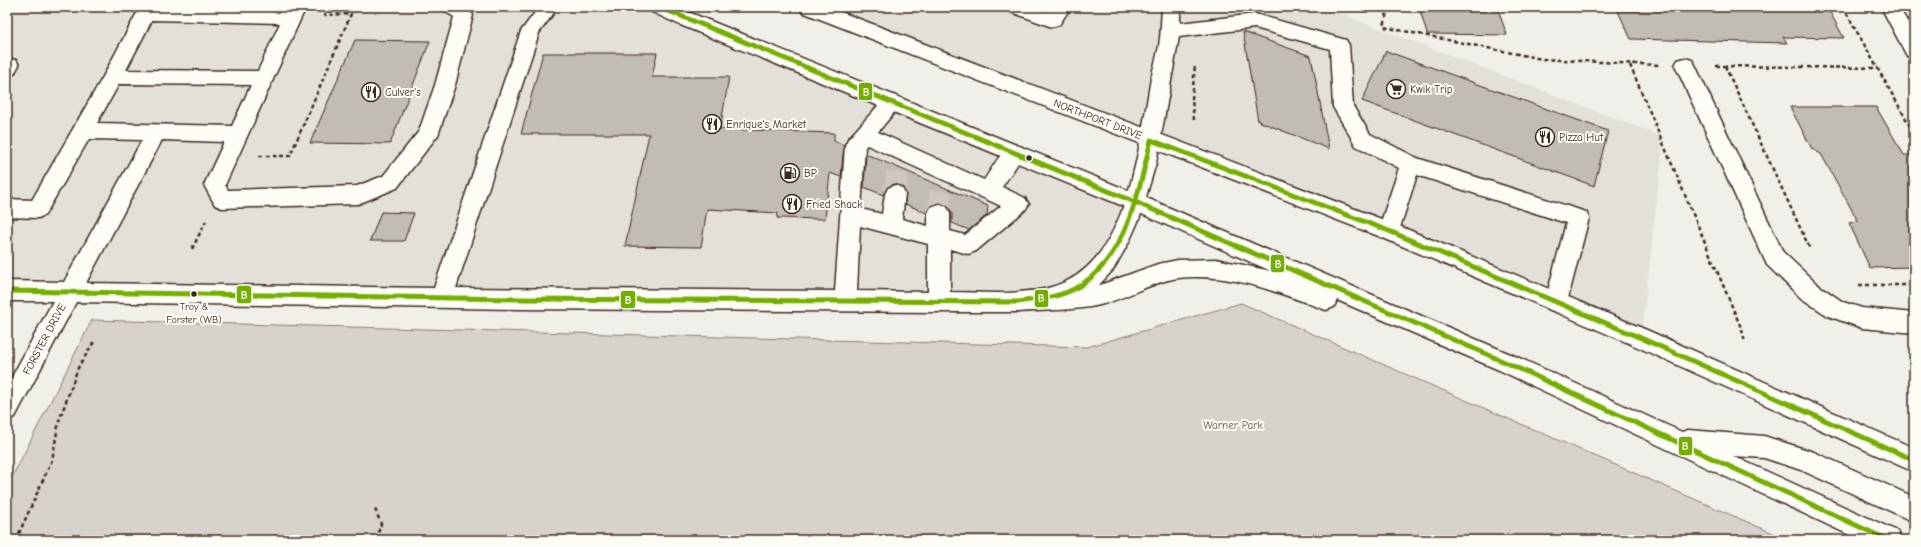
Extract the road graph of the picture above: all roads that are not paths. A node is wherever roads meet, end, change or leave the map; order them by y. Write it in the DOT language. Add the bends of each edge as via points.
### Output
graph roads {
  1 [pos="452,7"];
  2 [pos="549,7"];
  3 [pos="659,7"];
  4 [pos="809,7"];
  5 [pos="1018,7"];
  6 [pos="1062,7"];
  7 [pos="1171,7"];
  8 [pos="1890,7"];
  9 [pos="147,10"];
  10 [pos="295,11"];
  11 [pos="1170,31"];
  12 [pos="1914,51"];
  13 [pos="1685,65"];
  14 [pos="113,77"];
  15 [pos="264,78"];
  16 [pos="892,103"];
  17 [pos="82,131"];
  18 [pos="156,132"];
  19 [pos="238,134"];
  20 [pos="864,135"];
  21 [pos="1151,140"];
  22 [pos="1015,153"];
  23 [pos="1410,164"];
  24 [pos="989,189"];
  25 [pos="895,194"];
  26 [pos="1135,202"];
  27 [pos="7,208"];
  28 [pos="939,213"];
  29 [pos="850,215"];
  30 [pos="892,226"];
  31 [pos="1389,231"];
  32 [pos="939,238"];
  33 [pos="7,290"];
  34 [pos="69,291"];
  35 [pos="442,298"];
  36 [pos="845,301"];
  37 [pos="939,302"];
  38 [pos="1018,302"];
  39 [pos="1556,302"];
  40 [pos="1914,323"];
  41 [pos="1507,363"];
  42 [pos="7,409"];
  43 [pos="1675,440"];
  44 [pos="1914,460"];
  45 [pos="1914,510"];
  46 [pos="1888,540"];
  1 -- 19 [label="main road" via="464,15 428,135 390,182 358,195 218,192"];
  2 -- 35 [label="main road" via="530,31"];
  3 -- 16 [label="main road"];
  4 -- 21 [label="main road, NORTHPORT DRIVE"];
  5 -- 6 [label="main road" via="1052,20"];
  7 -- 11 [label="main road"];
  8 -- 12 [label="main road"];
  9 -- 10 [label="main road"];
  9 -- 14 [label="main road"];
  10 -- 15 [label="main road"];
  11 -- 21 [label="main road"];
  11 -- 23 [label="main road" via="1255,21 1339,45 1343,107 1359,134 1363,140"];
  13 -- 40 [label="main road" via="1775,258 1809,291 1836,309 1862,318"];
  14 -- 15 [label="main road"];
  14 -- 17 [label="main road"];
  15 -- 19 [label="main road"];
  16 -- 20 [label="main road"];
  16 -- 22 [label="main road"];
  17 -- 18 [label="main road"];
  17 -- 27 [label="main road" via="38,209"];
  18 -- 19 [label="main road"];
  18 -- 34 [label="main road, FORSTER DRIVE"];
  20 -- 24 [label="main road" via="899,158 941,175"];
  20 -- 29 [label="main road" via="855,145"];
  21 -- 26 [label="main road"];
  21 -- 31 [label="main road, NORTHPORT DRIVE"];
  22 -- 24 [label="main road"];
  22 -- 26 [label="main road"];
  23 -- 31 [label="main road"];
  23 -- 39 [label="main road" via="1578,218"];
  24 -- 32 [label="main road" via="1018,204 968,245"];
  25 -- 30 [label="main road"];
  26 -- 38 [label="main road" via="1120,238 1107,260 1090,279 1057,296"];
  26 -- 41 [label="main road"];
  28 -- 32 [label="main road"];
  29 -- 30 [label="main road"];
  29 -- 36 [label="main road"];
  30 -- 32 [label="main road"];
  31 -- 39 [label="main road, NORTHPORT DRIVE"];
  32 -- 37 [label="main road"];
  33 -- 34 [label="main road"];
  34 -- 35 [label="main road"];
  34 -- 42 [label="main road, FORSTER DRIVE"];
  35 -- 36 [label="main road"];
  36 -- 37 [label="main road"];
  37 -- 38 [label="main road"];
  38 -- 41 [label="main road" via="1098,296 1158,273 1178,269 1218,269 1272,281"];
  39 -- 44 [label="main road, NORTHPORT DRIVE"];
  41 -- 43 [label="main road"];
  43 -- 45 [label="main road" via="1764,447 1805,460"];
  43 -- 46 [label="main road"];
}
